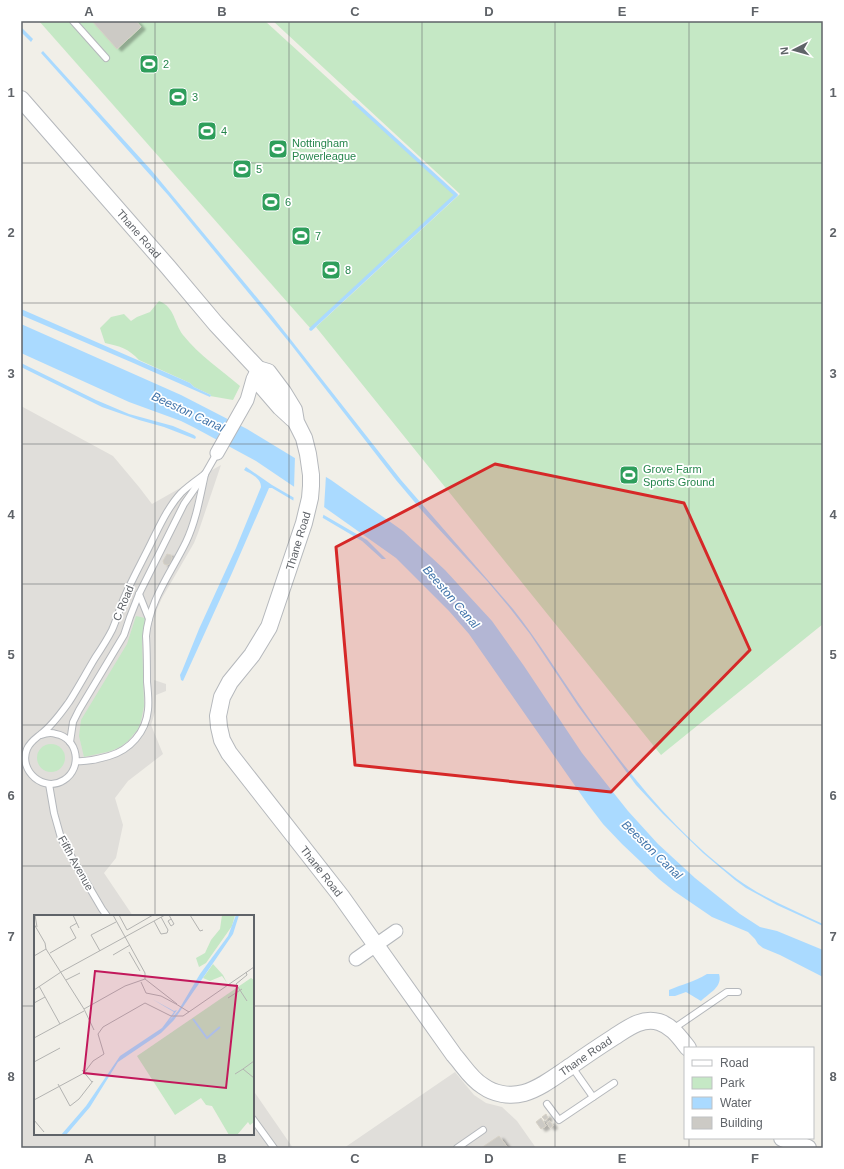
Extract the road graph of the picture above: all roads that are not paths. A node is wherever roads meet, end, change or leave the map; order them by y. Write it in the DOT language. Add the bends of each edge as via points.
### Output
graph roads {
  1 [pos="73,21"];
  2 [pos="106,58"];
  3 [pos="21,99"];
  4 [pos="258,369"];
  5 [pos="217,453"];
  6 [pos="205,474"];
  7 [pos="139,594"];
  8 [pos="149,619"];
  9 [pos="41,734"];
  10 [pos="70,742"];
  11 [pos="23,754"];
  12 [pos="76,761"];
  13 [pos="49,784"];
  14 [pos="106,915"];
  15 [pos="396,931"];
  16 [pos="376,944"];
  17 [pos="356,959"];
  18 [pos="738,992"];
  19 [pos="672,1030"];
  20 [pos="687,1047"];
  21 [pos="571,1066"];
  22 [pos="614,1083"];
  23 [pos="593,1097"];
  24 [pos="547,1104"];
  25 [pos="254,1120"];
  26 [pos="483,1130"];
  27 [pos="785,1139"];
  28 [pos="274,1148"];
  29 [pos="457,1148"];
  30 [pos="808,1148"];
  1 -- 2 [label="lane"];
  3 -- 4 [label="street, Thane Road"];
  4 -- 5 [label="street" via="247,400"];
  4 -- 16 [label="street, Thane Road" via="261,384 296,422 304,438 310,463 310,498 269,627 222,697 218,716 219,727 229,753 338,891"];
  5 -- 6 [label="lane, C Road"];
  6 -- 7 [label="lane, C Road" via="184,504"];
  6 -- 8 [label="lane, C Road" via="198,510 187,541 160,590"];
  6 -- 9 [label="lane, C Road" via="182,493 164,518 125,596 112,631 68,703"];
  7 -- 8 [label="lane, C Road"];
  7 -- 10 [label="lane, C Road" via="124,635 79,710"];
  8 -- 12 [label="lane, C Road" via="146,636 148,710 140,733 130,745 116,754 85,762"];
  9 -- 10 [label="lane" via="57,734"];
  9 -- 11 [label="lane, C Road" via="31,742"];
  10 -- 12 [label="lane, C Road" via="76,754"];
  11 -- 13 [label="lane, C Road" via="33,778"];
  12 -- 13 [label="lane" via="70,775 64,780"];
  13 -- 14 [label="lane, Fifth Avenue" via="61,838"];
  15 -- 16 [label="street"];
  16 -- 17 [label="street"];
  16 -- 21 [label="street, Thane Road" via="454,1055 482,1086 502,1094 524,1093"];
  18 -- 19 [label="lane" via="727,992"];
  19 -- 20 [label="street, Thane Road"];
  19 -- 21 [label="street, Thane Road" via="658,1022 647,1021 637,1024"];
  21 -- 23 [label="lane"];
  22 -- 23 [label="lane"];
  23 -- 24 [label="lane" via="559,1120"];
  25 -- 28 [label="lane"];
  26 -- 29 [label="lane"];
  27 -- 30 [label="street"];
}
